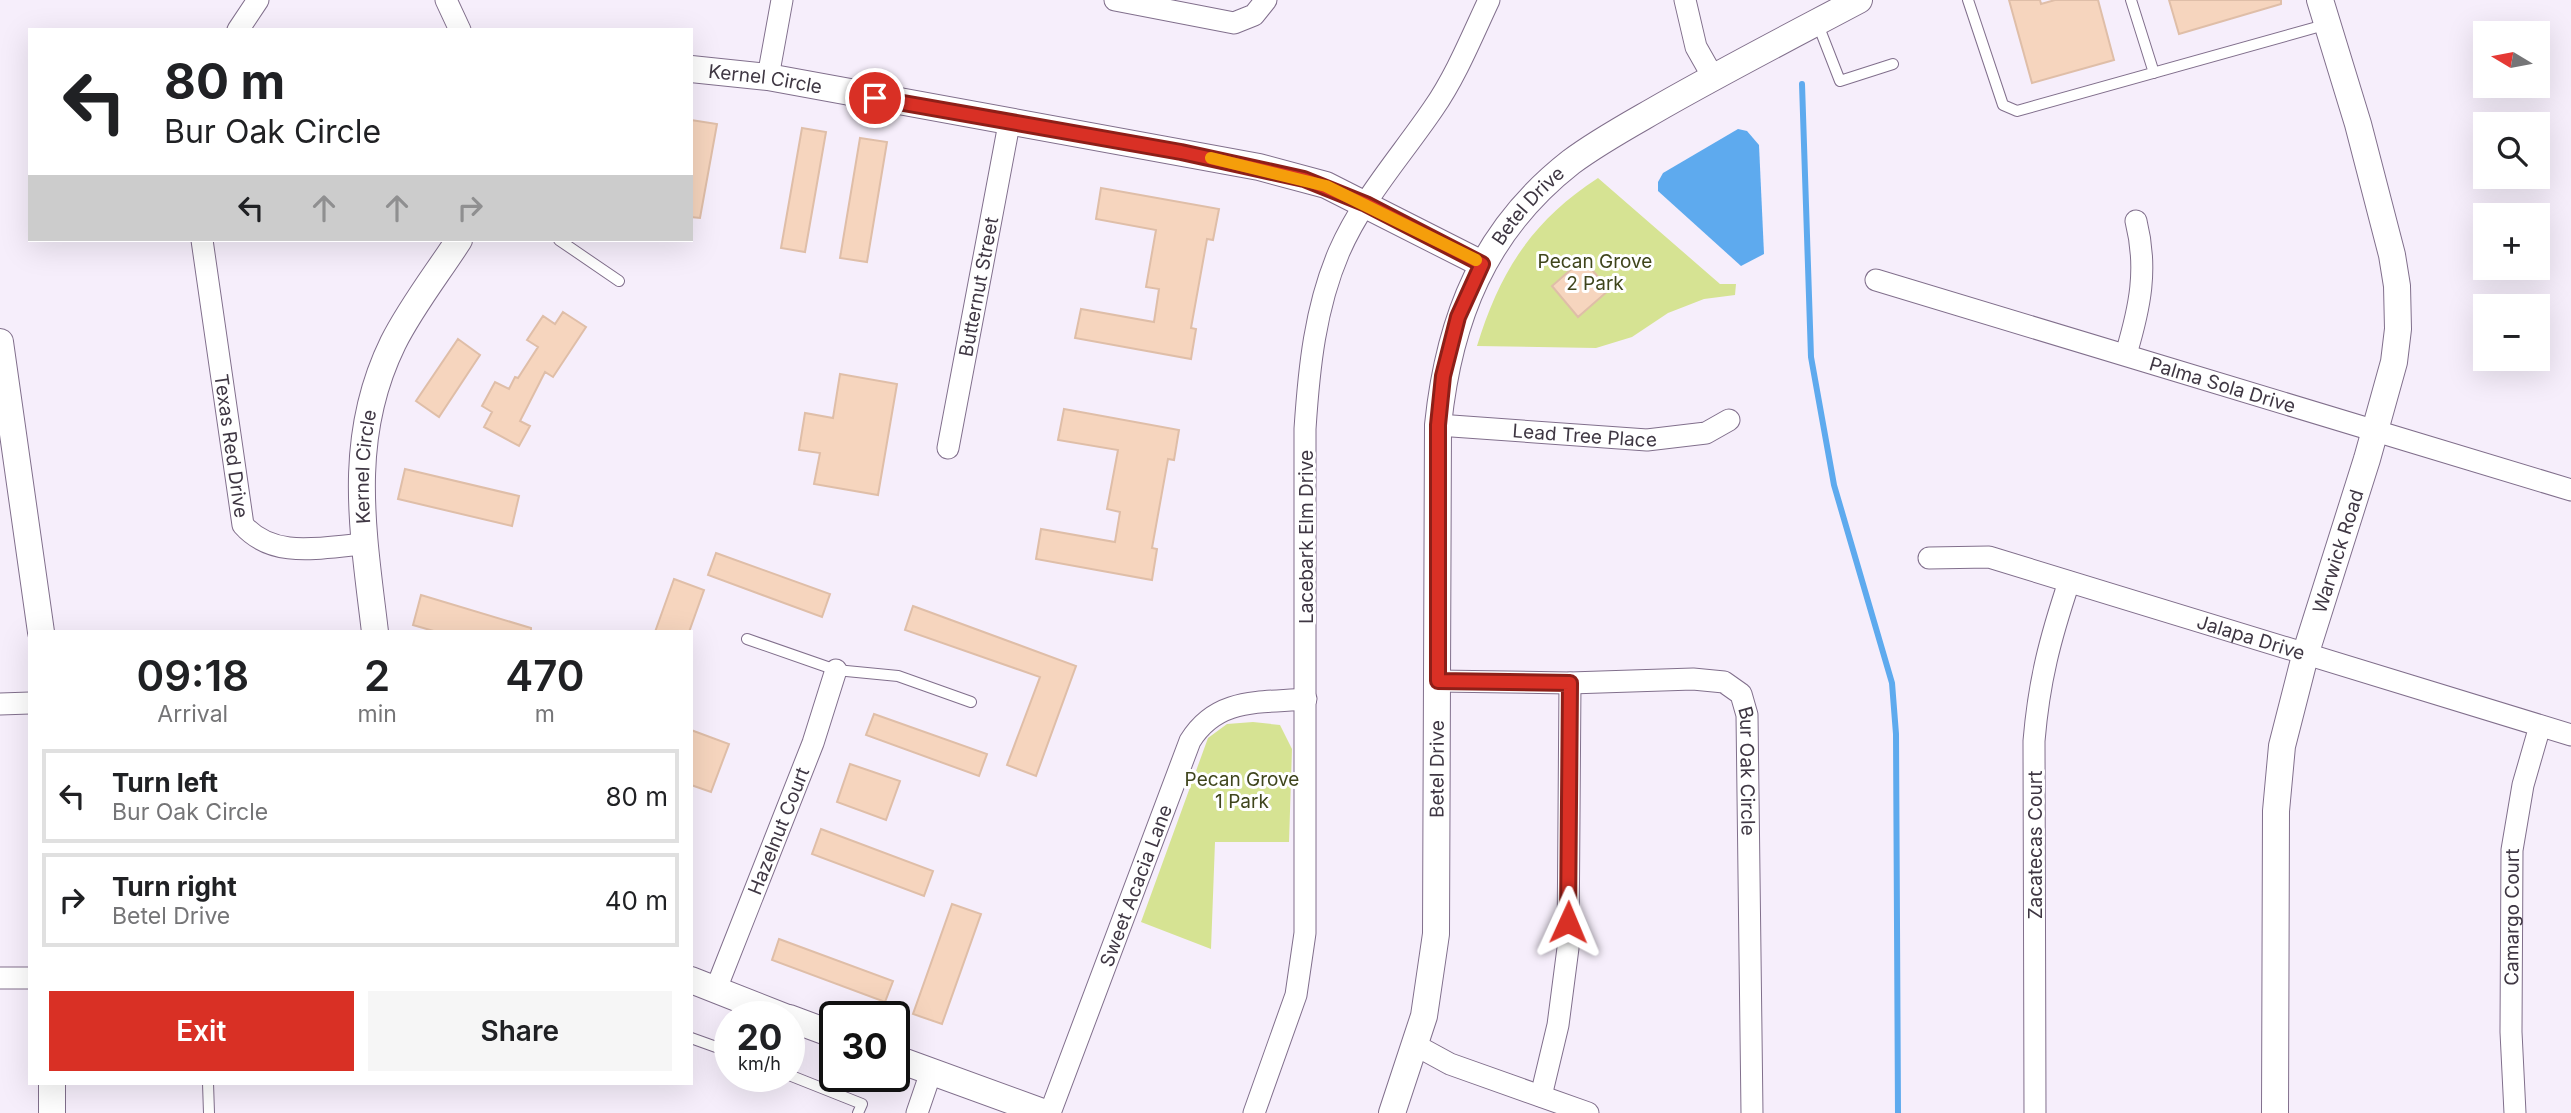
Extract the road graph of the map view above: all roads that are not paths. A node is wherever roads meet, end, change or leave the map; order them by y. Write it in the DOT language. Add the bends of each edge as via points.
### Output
graph roads {
  1 [pos="258,0"];
  2 [pos="446,0"];
  3 [pos="782,0"];
  4 [pos="1115,0"];
  5 [pos="1266,0"];
  6 [pos="1489,0"];
  7 [pos="1685,0"];
  8 [pos="1859,0"];
  9 [pos="1968,0"];
  10 [pos="2130,0"];
  11 [pos="2324,12"];
  12 [pos="1817,22"];
  13 [pos="239,28"];
  14 [pos="459,28"];
  15 [pos="1893,64"];
  16 [pos="693,69"];
  17 [pos="2154,73"];
  18 [pos="1713,77"];
  19 [pos="768,78"];
  20 [pos="1009,124"];
  21 [pos="1366,204"];
  22 [pos="2136,221"];
  23 [pos="202,242"];
  24 [pos="458,242"];
  25 [pos="562,242"];
  26 [pos="1482,264"];
  27 [pos="1876,280"];
  28 [pos="619,281"];
  29 [pos="0,342"];
  30 [pos="2126,354"];
  31 [pos="1729,420"];
  32 [pos="1438,425"];
  33 [pos="2375,429"];
  34 [pos="948,448"];
  35 [pos="8,454"];
  36 [pos="2571,490"];
  37 [pos="365,544"];
  38 [pos="1928,558"];
  39 [pos="2069,582"];
  40 [pos="41,630"];
  41 [pos="375,630"];
  42 [pos="747,639"];
  43 [pos="2306,652"];
  44 [pos="836,670"];
  45 [pos="1438,681"];
  46 [pos="1570,683"];
  47 [pos="1306,699"];
  48 [pos="971,702"];
  49 [pos="28,703"];
  50 [pos="0,704"];
  51 [pos="2540,726"];
  52 [pos="2571,735"];
  53 [pos="0,978"];
  54 [pos="28,978"];
  55 [pos="693,981"];
  56 [pos="716,989"];
  57 [pos="746,1001"];
  58 [pos="693,1039"];
  59 [pos="714,1046"];
  60 [pos="1417,1046"];
  61 [pos="910,1064"];
  62 [pos="931,1072"];
  63 [pos="805,1082"];
  64 [pos="52,1085"];
  65 [pos="208,1085"];
  66 [pos="1541,1096"];
  67 [pos="52,1113"];
  68 [pos="209,1113"];
  69 [pos="859,1113"];
  70 [pos="917,1113"];
  71 [pos="1047,1113"];
  72 [pos="1254,1113"];
  73 [pos="1392,1113"];
  74 [pos="1588,1113"];
  75 [pos="1752,1113"];
  76 [pos="2035,1113"];
  77 [pos="2275,1113"];
  78 [pos="2515,1113"];
  1 -- 13 [label="street"];
  2 -- 14 [label="street"];
  3 -- 19 [label="street"];
  4 -- 5 [label="street" via="1234,23 1254,15"];
  6 -- 21 [label="street, Lacebark Elm Drive" via="1434,107"];
  7 -- 18 [label="street" via="1696,47"];
  8 -- 12 [label="street, Betel Drive"];
  9 -- 17 [label="lane" via="2003,105 2017,111"];
  10 -- 17 [label="lane"];
  11 -- 17 [label="lane"];
  11 -- 33 [label="street, Warwick Road" via="2358,124 2397,286 2399,329 2394,362"];
  12 -- 15 [label="lane" via="1840,81"];
  12 -- 18 [label="street, Betel Drive"];
  16 -- 19 [label="street, Kernel Circle"];
  18 -- 26 [label="street, Betel Drive" via="1571,162 1533,195"];
  19 -- 20 [label="street, Kernel Circle"];
  20 -- 21 [label="street, Kernel Circle" via="1259,167 1326,186"];
  20 -- 34 [label="street, Butternut Street"];
  21 -- 26 [label="street, Kernel Circle"];
  21 -- 47 [label="street, Lacebark Elm Drive" via="1338,254 1318,315 1309,367"];
  22 -- 30 [label="street" via="2144,286"];
  23 -- 37 [label="street, Texas Red Drive" via="243,525 256,539 277,548"];
  24 -- 37 [label="street, Kernel Circle" via="406,319 375,387 360,466"];
  25 -- 28 [label="lane"];
  26 -- 32 [label="street, Betel Drive" via="1449,349"];
  27 -- 30 [label="street, Palma Sola Drive"];
  29 -- 35 [label="street"];
  30 -- 33 [label="street, Palma Sola Drive"];
  31 -- 32 [label="street, Lead Tree Place" via="1706,433 1647,440"];
  32 -- 45 [label="street, Betel Drive"];
  33 -- 36 [label="street, Palma Sola Drive"];
  33 -- 43 [label="street, Warwick Road"];
  35 -- 40 [label="street"];
  37 -- 41 [label="street, Kernel Circle"];
  38 -- 39 [label="street, Jalapa Drive" via="1989,557"];
  39 -- 43 [label="street, Jalapa Drive"];
  39 -- 76 [label="street, Zacatecas Court" via="2039,688 2034,741"];
  42 -- 44 [label="lane"];
  43 -- 51 [label="street, Jalapa Drive"];
  43 -- 77 [label="street, Warwick Road" via="2282,746 2276,811"];
  44 -- 48 [label="lane" via="898,676"];
  44 -- 56 [label="street, Hazelnut Court" via="813,743"];
  45 -- 46 [label="street, Bur Oak Circle"];
  45 -- 60 [label="street, Betel Drive" via="1436,934"];
  46 -- 66 [label="street" via="1568,948 1558,1025"];
  46 -- 75 [label="street, Bur Oak Circle" via="1693,679 1724,682 1741,694 1747,715"];
  47 -- 71 [label="street, Sweet Acacia Lane" via="1235,705 1205,720 1190,741"];
  47 -- 72 [label="street, Lacebark Elm Drive" via="1305,933 1296,995"];
  49 -- 50 [label="street"];
  51 -- 52 [label="street, Jalapa Drive"];
  51 -- 78 [label="street, Camargo Court" via="2512,850"];
  53 -- 54 [label="street"];
  55 -- 56 [label="street"];
  56 -- 57 [label="street"];
  58 -- 59 [label="lane"];
  60 -- 66 [label="street" via="1450,1064"];
  60 -- 73 [label="street, Betel Drive"];
  61 -- 62 [label="street"];
  62 -- 70 [label="street"];
  62 -- 71 [label="street"];
  63 -- 69 [label="lane" via="862,1104"];
  64 -- 67 [label="street"];
  65 -- 68 [label="lane"];
  66 -- 74 [label="street"];
}
